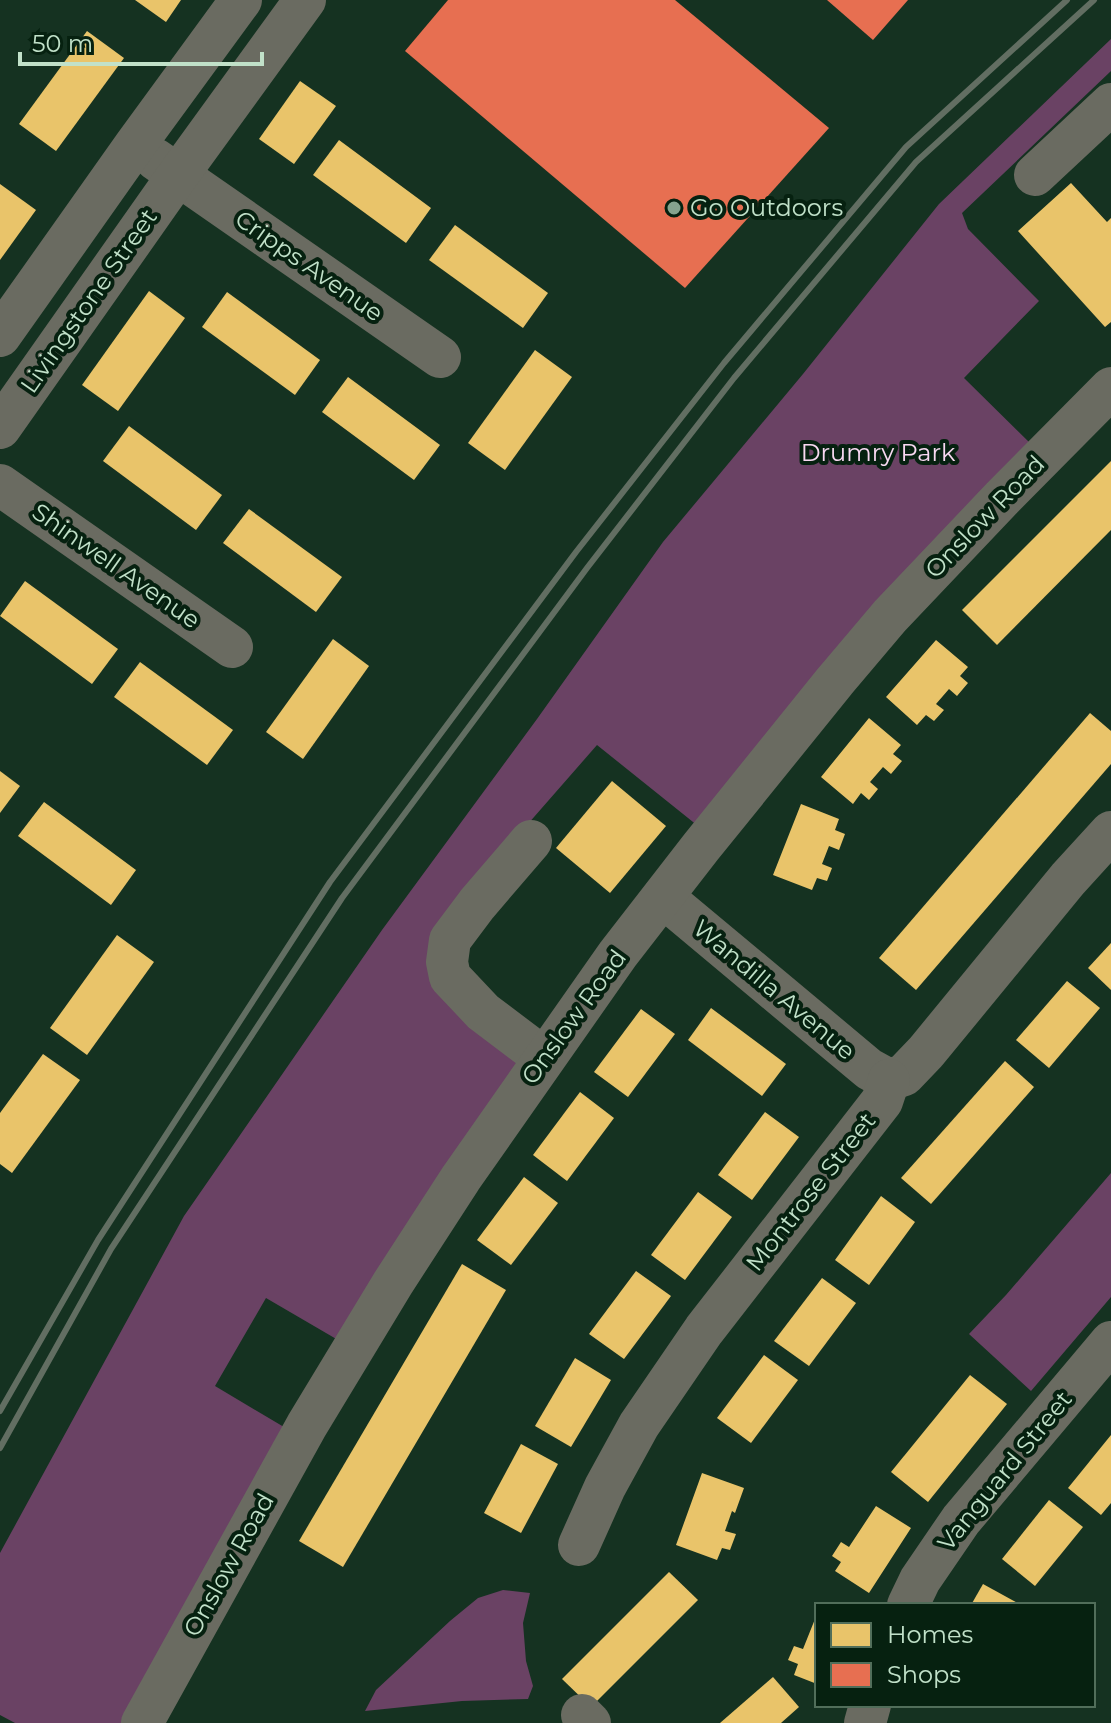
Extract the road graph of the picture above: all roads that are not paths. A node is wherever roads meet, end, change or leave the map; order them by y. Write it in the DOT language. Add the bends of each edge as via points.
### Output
graph roads {
  1 [pos="241,0"];
  2 [pos="305,0"];
  3 [pos="1111,104"];
  4 [pos="135,145"];
  5 [pos="178,175"];
  6 [pos="1035,175"];
  7 [pos="0,336"];
  8 [pos="440,357"];
  9 [pos="1111,388"];
  10 [pos="0,428"];
  11 [pos="0,485"];
  12 [pos="232,647"];
  13 [pos="1111,832"];
  14 [pos="531,841"];
  15 [pos="663,897"];
  16 [pos="544,1058"];
  17 [pos="889,1080"];
  18 [pos="1111,1342"];
  19 [pos="579,1545"];
  20 [pos="909,1603"];
  21 [pos="142,1723"];
  1 -- 4 [label="street"];
  2 -- 5 [label="street, Livingstone Street"];
  3 -- 6 [label="street"];
  4 -- 5 [label="street"];
  4 -- 7 [label="street"];
  5 -- 8 [label="street, Cripps Avenue"];
  5 -- 10 [label="street, Livingstone Street"];
  9 -- 15 [label="street, Onslow Road" via="890,616"];
  11 -- 12 [label="street, Shinwell Avenue"];
  13 -- 17 [label="street, Montrose Street" via="926,1052 904,1075"];
  14 -- 16 [label="street" via="450,940 447,962 450,977 483,1012"];
  15 -- 16 [label="street, Onslow Road"];
  15 -- 17 [label="street, Wandilla Avenue" via="869,1069"];
  16 -- 21 [label="street, Onslow Road" via="401,1270 307,1425"];
  17 -- 19 [label="street, Montrose Street" via="882,1101 704,1330 639,1425"];
  18 -- 20 [label="street, Vanguard Street" via="961,1520"];
}
